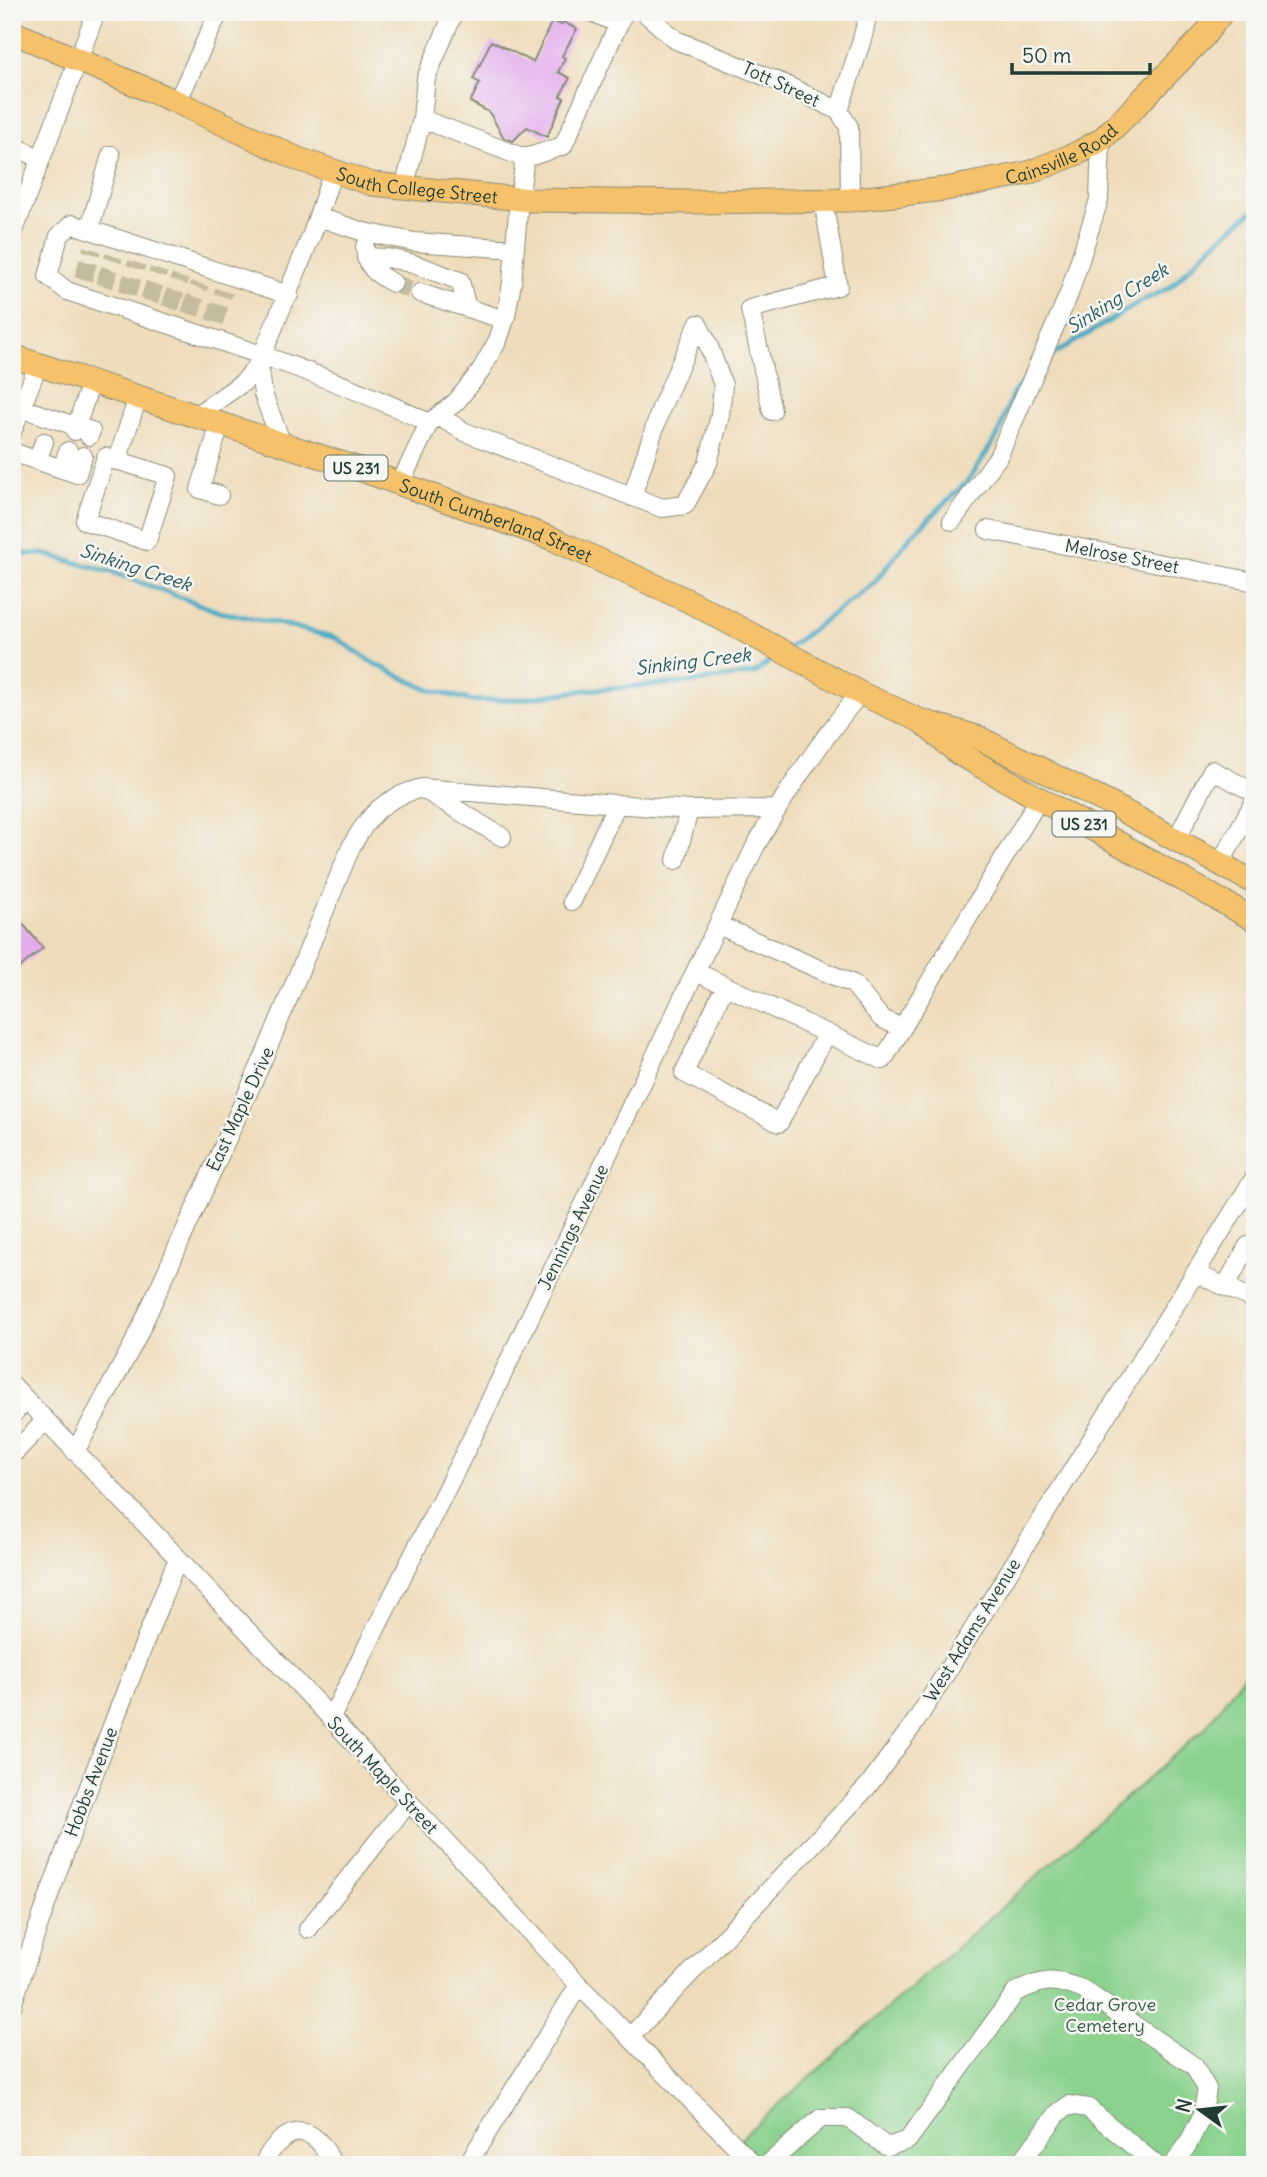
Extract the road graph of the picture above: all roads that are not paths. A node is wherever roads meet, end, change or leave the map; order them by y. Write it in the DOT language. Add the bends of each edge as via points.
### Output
graph roads {
  1 [pos="96,12"];
  2 [pos="219,12"];
  3 [pos="454,12"];
  4 [pos="592,12"];
  5 [pos="644,12"];
  6 [pos="868,12"];
  7 [pos="1222,12"];
  8 [pos="622,18"];
  9 [pos="12,32"];
  10 [pos="78,60"];
  11 [pos="177,102"];
  12 [pos="839,111"];
  13 [pos="422,119"];
  14 [pos="1101,140"];
  15 [pos="12,145"];
  16 [pos="111,155"];
  17 [pos="525,158"];
  18 [pos="41,159"];
  19 [pos="333,171"];
  20 [pos="404,188"];
  21 [pos="519,200"];
  22 [pos="823,200"];
  23 [pos="850,200"];
  24 [pos="318,217"];
  25 [pos="364,232"];
  26 [pos="12,236"];
  27 [pos="93,237"];
  28 [pos="515,249"];
  29 [pos="366,258"];
  30 [pos="393,283"];
  31 [pos="420,293"];
  32 [pos="289,295"];
  33 [pos="467,308"];
  34 [pos="505,320"];
  35 [pos="12,356"];
  36 [pos="260,359"];
  37 [pos="38,365"];
  38 [pos="91,382"];
  39 [pos="138,397"];
  40 [pos="21,408"];
  41 [pos="772,411"];
  42 [pos="195,416"];
  43 [pos="434,420"];
  44 [pos="220,424"];
  45 [pos="12,432"];
  46 [pos="44,442"];
  47 [pos="282,444"];
  48 [pos="12,452"];
  49 [pos="71,458"];
  50 [pos="37,460"];
  51 [pos="117,461"];
  52 [pos="400,484"];
  53 [pos="219,495"];
  54 [pos="632,497"];
  55 [pos="952,521"];
  56 [pos="988,530"];
  57 [pos="1255,582"];
  58 [pos="860,693"];
  59 [pos="919,720"];
  60 [pos="422,788"];
  61 [pos="1255,793"];
  62 [pos="1039,799"];
  63 [pos="1255,800"];
  64 [pos="617,804"];
  65 [pos="776,809"];
  66 [pos="689,810"];
  67 [pos="502,837"];
  68 [pos="1176,840"];
  69 [pos="676,860"];
  70 [pos="1220,864"];
  71 [pos="1255,883"];
  72 [pos="572,901"];
  73 [pos="1255,920"];
  74 [pos="718,925"];
  75 [pos="696,972"];
  76 [pos="725,986"];
  77 [pos="901,1028"];
  78 [pos="827,1033"];
  79 [pos="1255,1177"];
  80 [pos="1250,1196"];
  81 [pos="1253,1244"];
  82 [pos="1195,1273"];
  83 [pos="1225,1287"];
  84 [pos="1255,1300"];
  85 [pos="12,1385"];
  86 [pos="26,1401"];
  87 [pos="12,1415"];
  88 [pos="46,1421"];
  89 [pos="75,1452"];
  90 [pos="12,1455"];
  91 [pos="177,1560"];
  92 [pos="331,1718"];
  93 [pos="408,1803"];
  94 [pos="308,1929"];
  95 [pos="579,1985"];
  96 [pos="12,2007"];
  97 [pos="630,2038"];
  98 [pos="1150,2163"];
  99 [pos="263,2165"];
  100 [pos="327,2165"];
  101 [pos="467,2165"];
  102 [pos="754,2165"];
  103 [pos="767,2165"];
  104 [pos="1019,2165"];
  105 [pos="1173,2165"];
  1 -- 10 [label="street"];
  2 -- 11 [label="street"];
  3 -- 13 [label="street" via="426,78"];
  4 -- 8 [label="street"];
  5 -- 12 [label="street, Tott Street" via="676,40"];
  6 -- 12 [label="street"];
  7 -- 14 [label="main road, Cainsville Road"];
  8 -- 17 [label="street" via="564,146"];
  9 -- 10 [label="main road, South College Street"];
  10 -- 11 [label="main road, South College Street"];
  10 -- 18 [label="street"];
  11 -- 19 [label="main road, South College Street"];
  12 -- 23 [label="street, Tott Street" via="849,127"];
  13 -- 17 [label="street"];
  13 -- 20 [label="street"];
  14 -- 23 [label="main road, Cainsville Road" via="1028,173"];
  14 -- 55 [label="street" via="1099,200 1069,294 998,457"];
  15 -- 18 [label="street"];
  16 -- 27 [label="street"];
  17 -- 21 [label="street"];
  18 -- 26 [label="street"];
  19 -- 20 [label="main road, South College Street" via="372,184"];
  19 -- 24 [label="street"];
  20 -- 21 [label="main road, South College Street"];
  21 -- 22 [label="main road, South College Street"];
  21 -- 28 [label="street"];
  22 -- 23 [label="main road, South College Street"];
  22 -- 41 [label="street" via="838,286 750,309"];
  24 -- 25 [label="street"];
  24 -- 32 [label="street"];
  25 -- 28 [label="street" via="443,245"];
  25 -- 29 [label="street"];
  27 -- 32 [label="street" via="226,283"];
  27 -- 36 [label="street" via="72,224 59,236 48,276 67,291 80,287 211,330"];
  28 -- 34 [label="street"];
  29 -- 30 [label="street" via="375,274"];
  29 -- 33 [label="street" via="404,261 460,281"];
  31 -- 33 [label="street"];
  32 -- 36 [label="street"];
  33 -- 34 [label="street"];
  34 -- 43 [label="street" via="480,372"];
  35 -- 37 [label="main road, South Cumberland Street / US 231"];
  36 -- 42 [label="street" via="245,380"];
  36 -- 43 [label="street"];
  36 -- 47 [label="street" via="262,394"];
  37 -- 38 [label="main road, South Cumberland Street / US 231"];
  37 -- 40 [label="street"];
  38 -- 39 [label="main road, South Cumberland Street / US 231"];
  38 -- 40 [label="street" via="81,431"];
  39 -- 42 [label="main road, South Cumberland Street / US 231"];
  39 -- 51 [label="street"];
  40 -- 45 [label="street"];
  42 -- 44 [label="main road, South Cumberland Street / US 231"];
  43 -- 52 [label="street"];
  43 -- 54 [label="street"];
  44 -- 47 [label="main road, South Cumberland Street / US 231"];
  44 -- 53 [label="street" via="200,489"];
  46 -- 50 [label="street"];
  47 -- 52 [label="main road, South Cumberland Street / US 231"];
  48 -- 50 [label="street"];
  49 -- 50 [label="street"];
  51 -- 51 [label="street" via="106,457 85,521 147,541 168,476"];
  52 -- 58 [label="main road, South Cumberland Street / US 231" via="553,539 691,602"];
  54 -- 54 [label="street" via="662,508 685,505 708,463 723,385 698,324 661,408"];
  56 -- 57 [label="street, Melrose Street"];
  58 -- 59 [label="main road, South Cumberland Street / US 231"];
  58 -- 65 [label="street, Jennings Avenue"];
  59 -- 62 [label="main road, South Cumberland Street / US 231" via="958,753"];
  59 -- 68 [label="main road, South Cumberland Street / US 231" via="977,737"];
  60 -- 64 [label="street"];
  60 -- 67 [label="street"];
  60 -- 89 [label="street, East Maple Drive" via="402,793 374,812 351,847 264,1057 135,1341"];
  61 -- 68 [label="street" via="1212,770"];
  62 -- 73 [label="main road, South Cumberland Street / US 231"];
  62 -- 77 [label="street"];
  63 -- 70 [label="street"];
  64 -- 66 [label="street"];
  64 -- 72 [label="street"];
  65 -- 66 [label="street"];
  65 -- 74 [label="street, Jennings Avenue"];
  66 -- 69 [label="street"];
  68 -- 70 [label="main road, South Cumberland Street / US 231"];
  70 -- 71 [label="main road, South Cumberland Street / US 231"];
  74 -- 75 [label="street, Jennings Avenue"];
  74 -- 77 [label="street" via="853,984 881,1018"];
  75 -- 76 [label="street"];
  75 -- 92 [label="street, Jennings Avenue" via="475,1432"];
  76 -- 78 [label="street"];
  76 -- 78 [label="street" via="684,1073 779,1123"];
  77 -- 78 [label="street" via="883,1060"];
  79 -- 80 [label="street, West Adams Avenue"];
  80 -- 82 [label="street, West Adams Avenue"];
  81 -- 83 [label="street"];
  82 -- 83 [label="street"];
  82 -- 97 [label="street, West Adams Avenue" via="916,1721 868,1786"];
  83 -- 84 [label="street"];
  85 -- 86 [label="street, South Maple Street"];
  86 -- 87 [label="street"];
  86 -- 88 [label="street, South Maple Street"];
  88 -- 89 [label="street, South Maple Street"];
  88 -- 90 [label="street"];
  89 -- 91 [label="street, South Maple Street"];
  91 -- 92 [label="street, South Maple Street"];
  91 -- 96 [label="street, Hobbs Avenue" via="38,1924"];
  92 -- 93 [label="street, South Maple Street"];
  93 -- 94 [label="street"];
  93 -- 95 [label="street, South Maple Street"];
  95 -- 97 [label="street, South Maple Street"];
  95 -- 101 [label="street"];
  97 -- 102 [label="street, South Maple Street"];
  98 -- 104 [label="street" via="1088,2108 1069,2105"];
  99 -- 100 [label="street" via="287,2134 306,2132 322,2143 330,2159"];
  103 -- 105 [label="street" via="821,2118 848,2118 887,2147 908,2140 1016,1992 1041,1980 1082,1989 1194,2066 1207,2090 1202,2116"];
}
